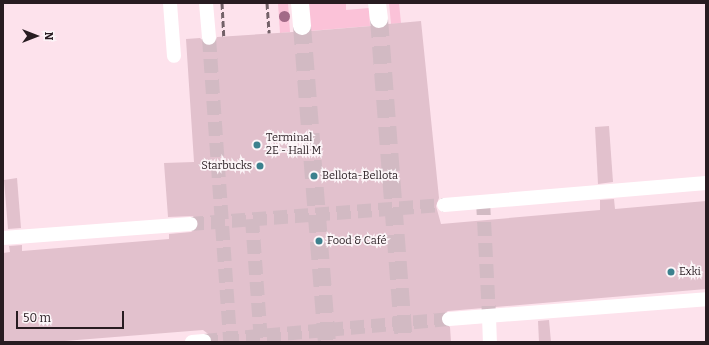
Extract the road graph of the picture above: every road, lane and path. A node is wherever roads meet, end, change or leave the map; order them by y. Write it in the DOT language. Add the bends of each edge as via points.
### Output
graph roads {
  1 [pos="170,3"];
  2 [pos="206,3"];
  3 [pos="300,3"];
  4 [pos="302,26"];
  5 [pos="209,38"];
  6 [pos="174,56"];
  7 [pos="706,183"];
  8 [pos="444,205"];
  9 [pos="190,224"];
  10 [pos="3,238"];
  11 [pos="706,299"];
  12 [pos="488,316"];
  13 [pos="449,319"];
  14 [pos="490,342"];
  1 -- 6 [label="lane"];
  2 -- 5 [label="lane"];
  3 -- 4 [label="main road"];
  7 -- 8 [label="lane"];
  9 -- 10 [label="lane"];
  11 -- 12 [label="lane"];
  12 -- 13 [label="lane"];
  12 -- 14 [label="lane"];
}
